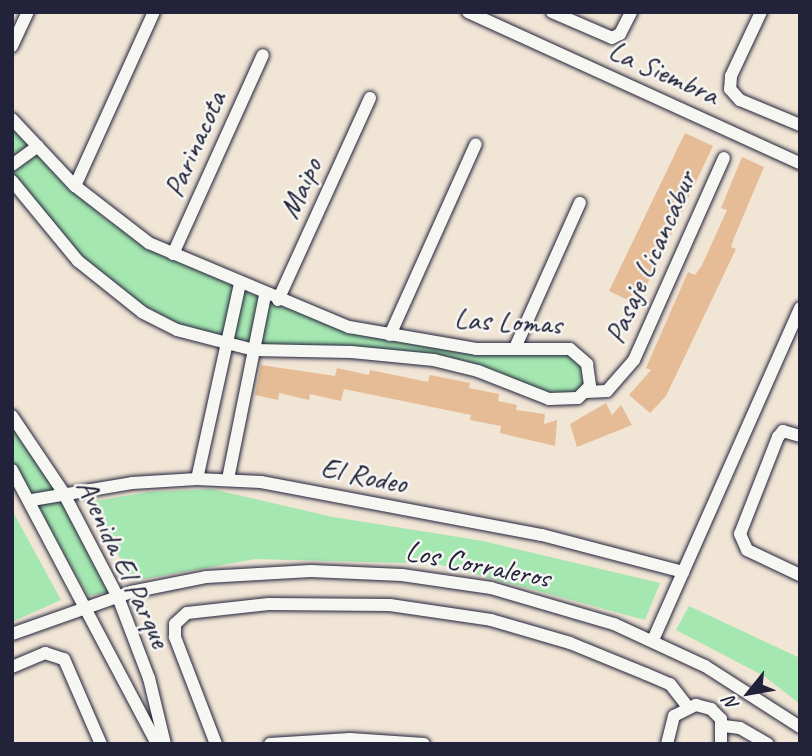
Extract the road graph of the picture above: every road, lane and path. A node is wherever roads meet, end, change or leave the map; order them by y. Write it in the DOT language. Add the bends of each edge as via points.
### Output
graph roads {
  1 [pos="28,12"];
  2 [pos="155,12"];
  3 [pos="468,12"];
  4 [pos="552,12"];
  5 [pos="631,12"];
  6 [pos="761,12"];
  7 [pos="12,46"];
  8 [pos="263,55"];
  9 [pos="370,98"];
  10 [pos="12,119"];
  11 [pos="800,125"];
  12 [pos="476,144"];
  13 [pos="38,146"];
  14 [pos="724,158"];
  15 [pos="800,163"];
  16 [pos="12,165"];
  17 [pos="12,181"];
  18 [pos="75,186"];
  19 [pos="580,203"];
  20 [pos="173,254"];
  21 [pos="240,284"];
  22 [pos="265,295"];
  23 [pos="278,300"];
  24 [pos="800,308"];
  25 [pos="390,335"];
  26 [pos="436,343"];
  27 [pos="226,345"];
  28 [pos="515,348"];
  29 [pos="254,350"];
  30 [pos="434,360"];
  31 [pos="586,392"];
  32 [pos="12,416"];
  33 [pos="800,436"];
  34 [pos="12,470"];
  35 [pos="197,479"];
  36 [pos="228,479"];
  37 [pos="63,492"];
  38 [pos="32,500"];
  39 [pos="683,572"];
  40 [pos="800,575"];
  41 [pos="118,597"];
  42 [pos="86,607"];
  43 [pos="12,634"];
  44 [pos="653,640"];
  45 [pos="12,667"];
  46 [pos="688,707"];
  47 [pos="724,726"];
  48 [pos="800,727"];
  49 [pos="101,744"];
  50 [pos="157,744"];
  51 [pos="165,744"];
  52 [pos="216,744"];
  53 [pos="270,744"];
  54 [pos="424,744"];
  55 [pos="667,744"];
  56 [pos="721,744"];
  57 [pos="768,744"];
  1 -- 7 [label="street"];
  2 -- 18 [label="street"];
  3 -- 15 [label="street, La Siembra"];
  4 -- 5 [label="street" via="612,38 620,34"];
  6 -- 11 [label="street" via="730,89 740,100"];
  8 -- 20 [label="street, Parinacota"];
  9 -- 23 [label="street, Maipo"];
  10 -- 13 [label="street, Las Lomas"];
  12 -- 25 [label="street"];
  13 -- 16 [label="street"];
  13 -- 18 [label="street, Las Lomas"];
  14 -- 31 [label="street, Pasaje Licancábur" via="634,360 607,391"];
  17 -- 27 [label="street, Las Lomas" via="51,233 109,288 177,330"];
  18 -- 20 [label="street, Las Lomas" via="104,212"];
  19 -- 28 [label="street"];
  20 -- 21 [label="street, Las Lomas"];
  21 -- 22 [label="street, Las Lomas"];
  21 -- 27 [label="street"];
  22 -- 23 [label="street, Las Lomas"];
  22 -- 29 [label="street"];
  23 -- 25 [label="street, Las Lomas" via="349,327"];
  24 -- 39 [label="street"];
  25 -- 26 [label="street, Las Lomas"];
  26 -- 28 [label="street, Las Lomas"];
  26 -- 30 [label="street"];
  27 -- 29 [label="street, Las Lomas"];
  27 -- 35 [label="street"];
  28 -- 31 [label="street, Las Lomas" via="563,347 576,352 590,371"];
  29 -- 30 [label="street, Las Lomas"];
  29 -- 36 [label="street"];
  30 -- 31 [label="street, Las Lomas" via="478,371 549,399 573,400"];
  32 -- 37 [label="street, Avenida El Parque"];
  33 -- 40 [label="street" via="783,431 778,437 740,534 747,550"];
  34 -- 38 [label="street, Avenida El Parque"];
  35 -- 36 [label="street, El Rodeo"];
  35 -- 37 [label="street, El Rodeo"];
  36 -- 39 [label="street, El Rodeo" via="542,535"];
  37 -- 38 [label="street, El Rodeo"];
  37 -- 41 [label="street, Avenida El Parque"];
  38 -- 42 [label="street, Avenida El Parque"];
  39 -- 44 [label="street"];
  41 -- 42 [label="street"];
  41 -- 44 [label="street, Los Corraleros" via="206,577 311,571 402,575 533,598"];
  41 -- 51 [label="street, Avenida El Parque" via="149,678"];
  42 -- 43 [label="street"];
  42 -- 50 [label="street, Avenida El Parque"];
  44 -- 48 [label="street, Los Corraleros" via="726,678"];
  45 -- 49 [label="street" via="45,653 64,659"];
  46 -- 47 [label="street" via="711,709"];
  46 -- 52 [label="street" via="670,684 634,668 491,620 390,605 270,604 187,614 175,625 175,637"];
  46 -- 55 [label="street" via="674,716"];
  47 -- 56 [label="street"];
  47 -- 57 [label="street" via="740,728"];
  53 -- 54 [label="street" via="350,739"];
}
